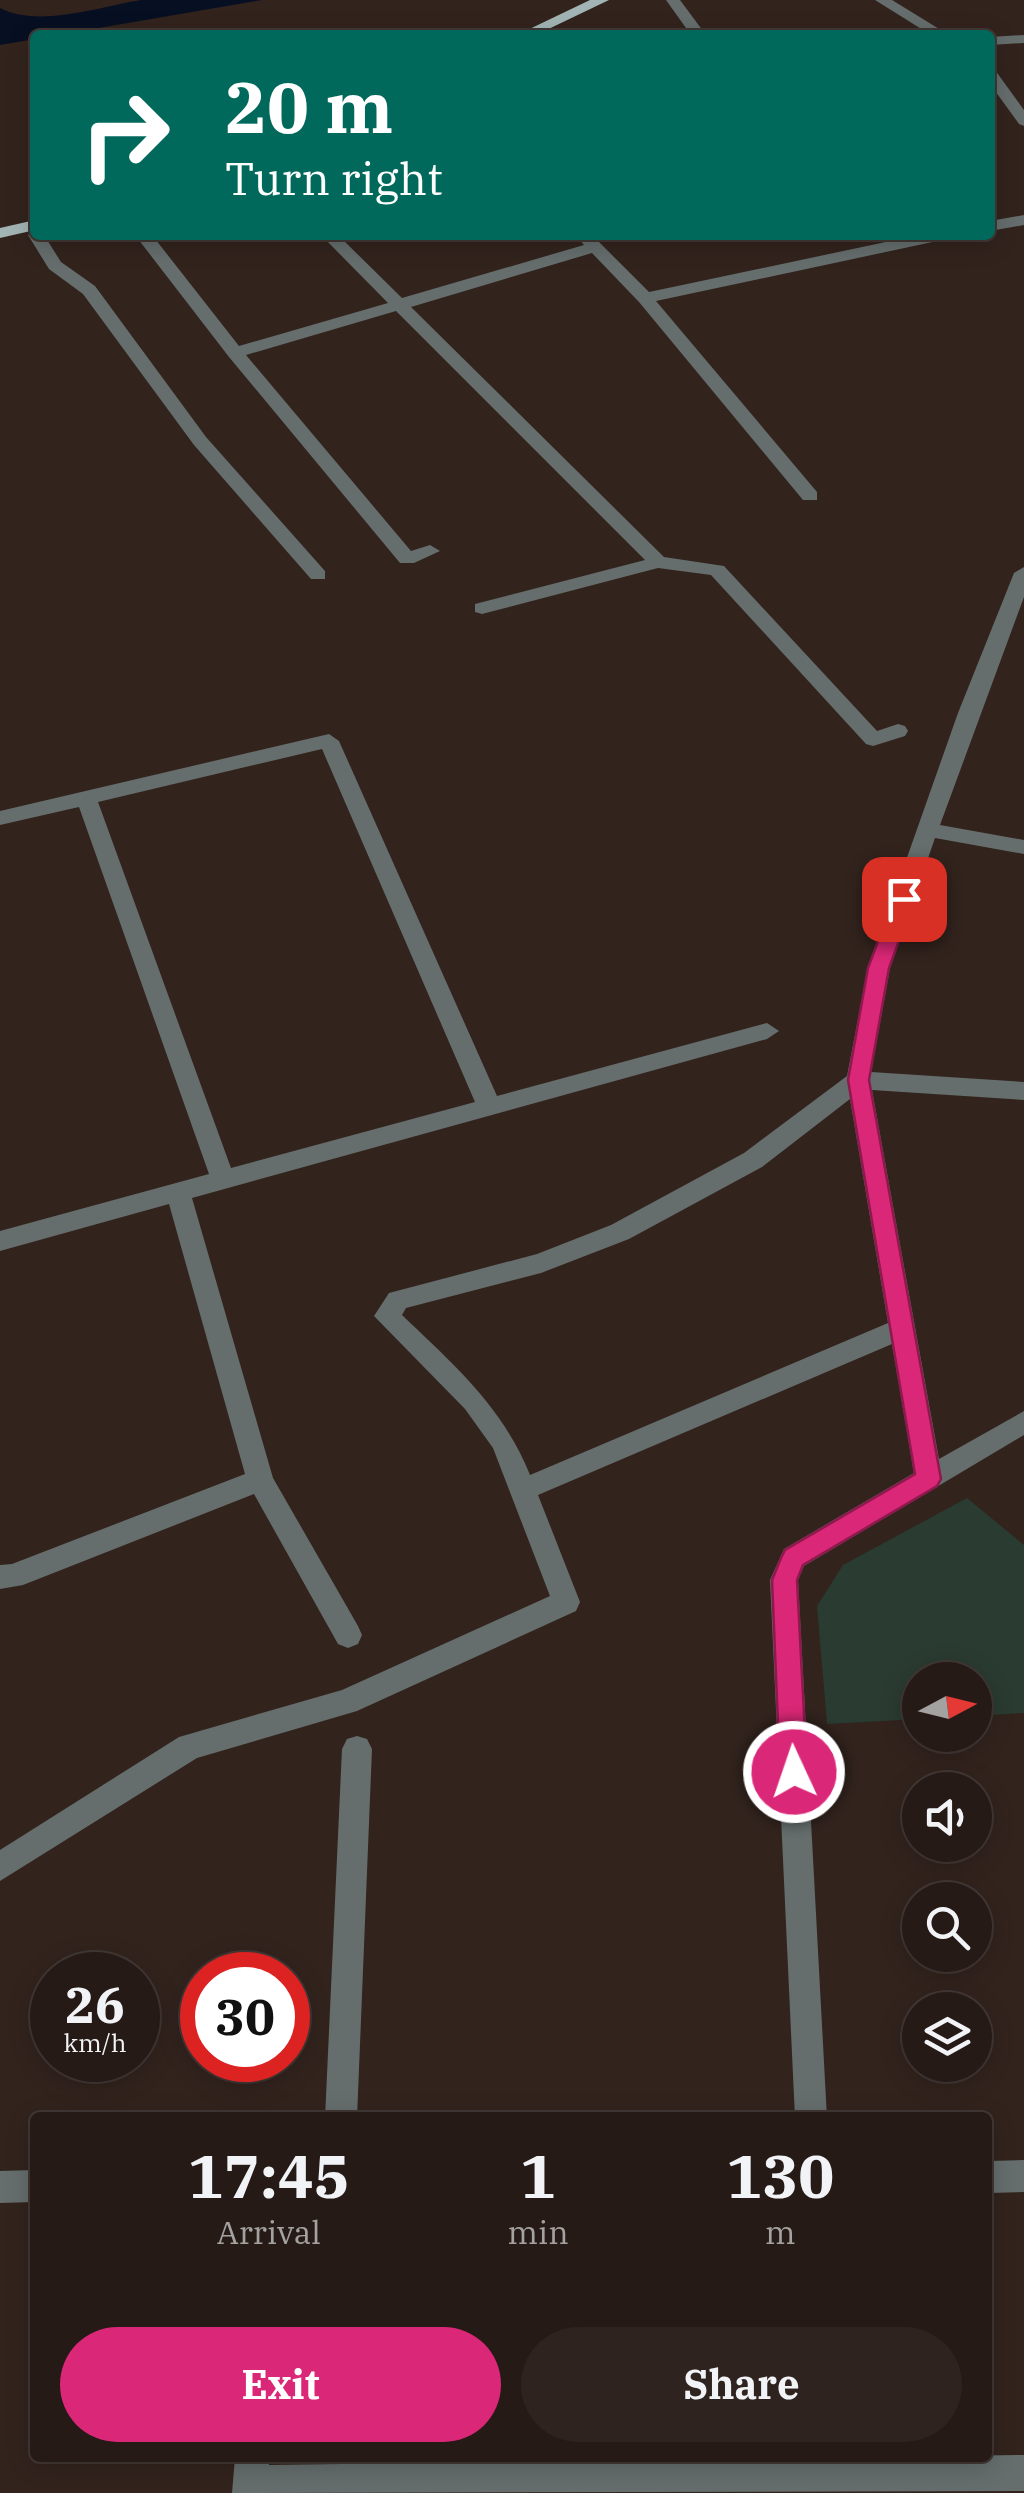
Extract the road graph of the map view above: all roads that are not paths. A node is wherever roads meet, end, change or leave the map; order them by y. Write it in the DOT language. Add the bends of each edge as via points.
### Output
graph roads {
  1 [pos="602,0"];
  2 [pos="673,0"];
  3 [pos="882,0"];
  4 [pos="535,30"];
  5 [pos="695,30"];
  6 [pos="933,30"];
  7 [pos="1024,40"];
  8 [pos="995,41"];
  9 [pos="995,80"];
  10 [pos="1024,121"];
  11 [pos="1024,220"];
  12 [pos="995,225"];
  13 [pos="30,230"];
  14 [pos="0,233"];
  15 [pos="40,240"];
  16 [pos="147,240"];
  17 [pos="334,240"];
  18 [pos="918,240"];
  19 [pos="589,241"];
  20 [pos="645,298"];
  21 [pos="398,304"];
  22 [pos="234,353"];
  23 [pos="810,496"];
  24 [pos="430,551"];
  25 [pos="658,562"];
  26 [pos="318,575"];
  27 [pos="1024,576"];
  28 [pos="482,608"];
  29 [pos="898,731"];
  30 [pos="86,798"];
  31 [pos="0,818"];
  32 [pos="930,830"];
  33 [pos="1024,847"];
  34 [pos="767,1031"];
  35 [pos="858,1080"];
  36 [pos="1024,1091"];
  37 [pos="490,1106"];
  38 [pos="223,1179"];
  39 [pos="178,1191"];
  40 [pos="0,1241"];
  41 [pos="904,1328"];
  42 [pos="1024,1422"];
  43 [pos="928,1479"];
  44 [pos="260,1480"];
  45 [pos="522,1490"];
  46 [pos="0,1576"];
  47 [pos="348,1635"];
  48 [pos="357,1749"];
  49 [pos="0,1867"];
  50 [pos="341,2112"];
  51 [pos="811,2112"];
  52 [pos="1024,2176"];
  53 [pos="992,2177"];
  54 [pos="30,2186"];
  55 [pos="0,2187"];
  56 [pos="1024,2473"];
  57 [pos="251,2478"];
  58 [pos="732,2485"];
  1 -- 4 [label="main road"];
  2 -- 5 [label="street"];
  3 -- 6 [label="street"];
  7 -- 8 [label="street"];
  9 -- 10 [label="street"];
  11 -- 12 [label="street"];
  13 -- 14 [label="main road"];
  15 -- 26 [label="street" via="56,264 89,290 200,440"];
  16 -- 22 [label="street"];
  17 -- 21 [label="street"];
  18 -- 20 [label="street"];
  19 -- 20 [label="street"];
  19 -- 21 [label="street"];
  20 -- 23 [label="street"];
  21 -- 22 [label="street"];
  21 -- 25 [label="street"];
  22 -- 24 [label="street" via="407,559"];
  25 -- 28 [label="street"];
  25 -- 29 [label="street" via="717,570 872,739"];
  27 -- 32 [label="street"];
  30 -- 31 [label="street"];
  30 -- 37 [label="street" via="329,741"];
  30 -- 38 [label="street"];
  32 -- 33 [label="street"];
  32 -- 35 [label="street" via="879,968"];
  34 -- 37 [label="street"];
  35 -- 36 [label="street"];
  35 -- 41 [label="street"];
  35 -- 45 [label="street" via="753,1160 620,1232 541,1263 398,1300 387,1316 474,1400 504,1444"];
  37 -- 38 [label="street"];
  38 -- 39 [label="street"];
  39 -- 40 [label="street"];
  39 -- 44 [label="street"];
  41 -- 43 [label="street"];
  41 -- 45 [label="street"];
  42 -- 43 [label="street"];
  43 -- 51 [label="street" via="794,1558 784,1580"];
  44 -- 46 [label="street"];
  44 -- 47 [label="street"];
  45 -- 49 [label="street" via="566,1602 347,1702 189,1747"];
  48 -- 50 [label="street"];
  52 -- 53 [label="street"];
  54 -- 55 [label="street"];
  56 -- 58 [label="street"];
  57 -- 58 [label="street"];
}
